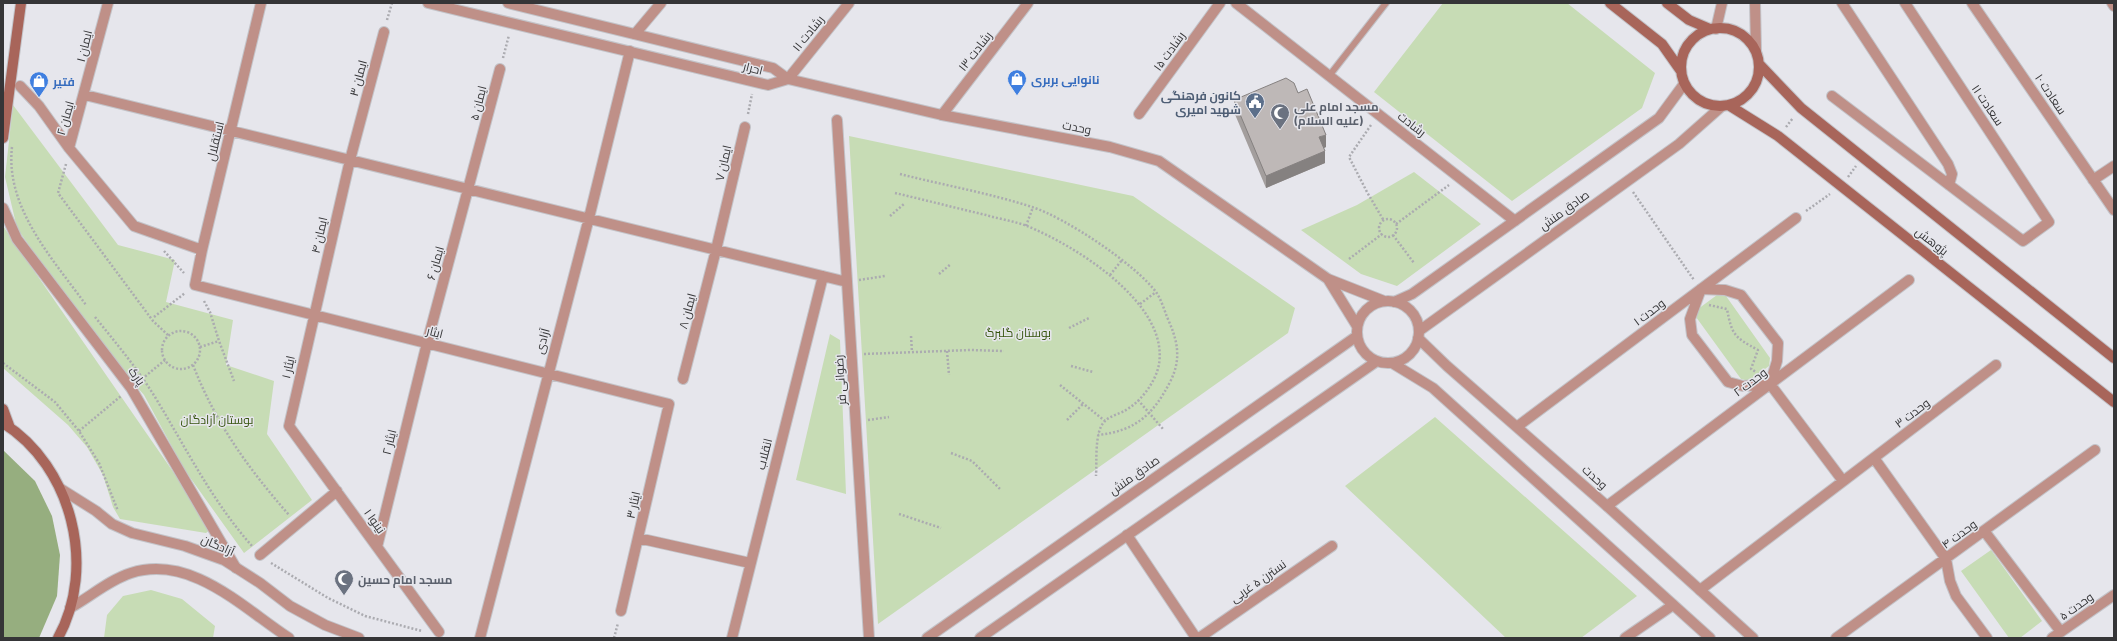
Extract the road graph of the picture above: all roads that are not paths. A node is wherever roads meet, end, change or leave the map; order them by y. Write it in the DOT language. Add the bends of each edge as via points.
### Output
graph roads {
  1 [pos="21,3"];
  2 [pos="108,3"];
  3 [pos="261,3"];
  4 [pos="428,3"];
  5 [pos="508,3"];
  6 [pos="661,3"];
  7 [pos="849,3"];
  8 [pos="1028,3"];
  9 [pos="1220,3"];
  10 [pos="1236,3"];
  11 [pos="1386,3"];
  12 [pos="1610,3"];
  13 [pos="1667,3"];
  14 [pos="1722,3"];
  15 [pos="1755,3"];
  16 [pos="1759,3"];
  17 [pos="1842,3"];
  18 [pos="1905,3"];
  19 [pos="1972,3"];
  20 [pos="2112,3"];
  21 [pos="452,6"];
  22 [pos="2114,6"];
  23 [pos="1754,16"];
  24 [pos="1713,29"];
  25 [pos="384,32"];
  26 [pos="635,34"];
  27 [pos="1756,50"];
  28 [pos="630,51"];
  29 [pos="1759,64"];
  30 [pos="500,69"];
  31 [pos="1681,71"];
  32 [pos="1329,76"];
  33 [pos="788,79"];
  34 [pos="1684,84"];
  35 [pos="20,86"];
  36 [pos="85,95"];
  37 [pos="1832,96"];
  38 [pos="1726,106"];
  39 [pos="942,114"];
  40 [pos="1138,114"];
  41 [pos="837,120"];
  42 [pos="745,127"];
  43 [pos="231,130"];
  44 [pos="8,139"];
  45 [pos="69,148"];
  46 [pos="350,160"];
  47 [pos="2114,166"];
  48 [pos="2093,180"];
  49 [pos="1949,185"];
  50 [pos="469,189"];
  51 [pos="3,208"];
  52 [pos="2114,210"];
  53 [pos="589,218"];
  54 [pos="1796,218"];
  55 [pos="1514,221"];
  56 [pos="202,250"];
  57 [pos="716,250"];
  58 [pos="823,276"];
  59 [pos="1328,278"];
  60 [pos="1909,280"];
  61 [pos="847,282"];
  62 [pos="195,285"];
  63 [pos="1701,289"];
  64 [pos="1389,301"];
  65 [pos="314,315"];
  66 [pos="1357,331"];
  67 [pos="1418,334"];
  68 [pos="426,343"];
  69 [pos="2114,358"];
  70 [pos="1378,361"];
  71 [pos="1392,363"];
  72 [pos="1996,365"];
  73 [pos="547,374"];
  74 [pos="683,379"];
  75 [pos="1770,384"];
  76 [pos="2114,402"];
  77 [pos="669,404"];
  78 [pos="3,409"];
  79 [pos="7,426"];
  80 [pos="289,426"];
  81 [pos="1518,426"];
  82 [pos="2095,450"];
  83 [pos="1874,458"];
  84 [pos="1843,481"];
  85 [pos="61,489"];
  86 [pos="338,491"];
  87 [pos="1607,506"];
  88 [pos="1985,532"];
  89 [pos="1127,535"];
  90 [pos="638,538"];
  91 [pos="1332,546"];
  92 [pos="377,547"];
  93 [pos="260,555"];
  94 [pos="1946,560"];
  95 [pos="750,563"];
  96 [pos="236,568"];
  97 [pos="1700,590"];
  98 [pos="2114,595"];
  99 [pos="1673,605"];
  100 [pos="70,608"];
  101 [pos="621,611"];
  102 [pos="439,632"];
  103 [pos="2056,635"];
  104 [pos="58,638"];
  105 [pos="289,638"];
  106 [pos="359,638"];
  107 [pos="480,638"];
  108 [pos="732,638"];
  109 [pos="869,638"];
  110 [pos="927,638"];
  111 [pos="980,638"];
  112 [pos="1197,638"];
  113 [pos="1625,638"];
  114 [pos="1710,638"];
  115 [pos="1753,638"];
  116 [pos="1836,638"];
  117 [pos="1987,638"];
  1 -- 44 [label="main road"];
  2 -- 36 [label="street, ایمان ۱"];
  3 -- 43 [label="street, استقلال"];
  4 -- 21 [label="street, احرار"];
  5 -- 26 [label="street, احرار"];
  6 -- 26 [label="street"];
  7 -- 33 [label="street, رشادت ۱۱"];
  8 -- 39 [label="street, رشادت ۱۳"];
  9 -- 40 [label="street, رشادت ۱۵"];
  10 -- 32 [label="street, رشادت"];
  11 -- 32 [label="lane"];
  12 -- 31 [label="main road" via="1662,44"];
  13 -- 24 [label="main road" via="1689,20"];
  14 -- 24 [label="street"];
  15 -- 23 [label="street"];
  16 -- 23 [label="street"];
  17 -- 49 [label="street" via="1948,164 1952,174"];
  18 -- 49 [label="street, سعادت ۱۱" via="2049,222 2023,241"];
  19 -- 48 [label="street, سعادت ۱۰"];
  20 -- 22 [label="street"];
  21 -- 28 [label="street, احرار"];
  23 -- 27 [label="street"];
  24 -- 27 [label="main road" via="1737,31 1748,39"];
  24 -- 31 [label="main road" via="1698,35 1688,45 1682,57"];
  25 -- 46 [label="street, ایمان ۳"];
  26 -- 33 [label="street, احرار" via="773,68"];
  27 -- 29 [label="main road"];
  28 -- 33 [label="street, احرار" via="768,85"];
  28 -- 53 [label="street, آزادی"];
  29 -- 38 [label="main road" via="1758,78 1752,90 1743,100"];
  29 -- 69 [label="main road, پژوهش" via="1801,108"];
  30 -- 50 [label="street, ایمان ۵"];
  31 -- 34 [label="main road"];
  32 -- 55 [label="street, رشادت"];
  33 -- 39 [label="street, وحدت"];
  34 -- 38 [label="main road" via="1692,95 1703,103"];
  34 -- 55 [label="street, صادق منش" via="1659,118"];
  35 -- 45 [label="street" via="39,106"];
  36 -- 43 [label="street"];
  36 -- 45 [label="street, ایمان ۲"];
  37 -- 49 [label="street"];
  38 -- 67 [label="street, صادق منش"];
  38 -- 76 [label="main road, پژوهش" via="1778,136"];
  39 -- 59 [label="street, وحدت" via="1110,146 1160,161"];
  41 -- 61 [label="street, رضوانی فر"];
  42 -- 57 [label="street, ایمان ۷"];
  43 -- 46 [label="street"];
  43 -- 56 [label="street, استقلال"];
  45 -- 56 [label="street" via="134,226"];
  46 -- 50 [label="street"];
  46 -- 65 [label="street, ایمان ۴"];
  47 -- 48 [label="street"];
  48 -- 52 [label="street, سعادت ۱۰"];
  50 -- 53 [label="street"];
  50 -- 68 [label="street, ایمان ۶"];
  51 -- 96 [label="street, پارک" via="17,239 131,388"];
  53 -- 57 [label="street"];
  53 -- 73 [label="street, آزادی"];
  54 -- 63 [label="street, وحدت ۱"];
  55 -- 64 [label="street, صادق منش" via="1412,294"];
  56 -- 62 [label="street, استقلال"];
  57 -- 58 [label="street"];
  57 -- 74 [label="street, ایمان ۸"];
  58 -- 61 [label="street"];
  58 -- 95 [label="street, انقلاب"];
  59 -- 64 [label="street, وحدت"];
  59 -- 66 [label="street, وحدت"];
  60 -- 75 [label="street, وحدت ۲"];
  61 -- 109 [label="street, رضوانی فر"];
  62 -- 65 [label="street, ایثار"];
  63 -- 75 [label="street" via="1726,290 1742,295 1778,343 1777,361"];
  63 -- 75 [label="street" via="1690,319 1692,335 1728,382 1743,386"];
  63 -- 81 [label="street, وحدت ۱"];
  64 -- 66 [label="street" via="1375,304 1367,310"];
  64 -- 67 [label="street" via="1411,311 1416,319"];
  65 -- 68 [label="street, ایثار"];
  65 -- 80 [label="street, ایثار ۱"];
  66 -- 70 [label="street" via="1365,353"];
  66 -- 110 [label="street, صادق منش"];
  67 -- 71 [label="street" via="1415,347 1409,355"];
  67 -- 81 [label="street, وحدت" via="1447,366"];
  68 -- 73 [label="street, ایثار"];
  68 -- 92 [label="street, ایثار ۲"];
  70 -- 71 [label="street"];
  70 -- 89 [label="street"];
  71 -- 99 [label="street" via="1433,388"];
  72 -- 83 [label="street, وحدت ۳"];
  73 -- 77 [label="street, ایثار"];
  73 -- 107 [label="street, آزادی"];
  75 -- 84 [label="street"];
  75 -- 87 [label="street, وحدت ۲"];
  77 -- 90 [label="street, ایثار ۳"];
  78 -- 79 [label="main road"];
  79 -- 85 [label="main road" via="39,455"];
  80 -- 86 [label="street, نینوا ۱"];
  81 -- 87 [label="street, وحدت"];
  82 -- 88 [label="street, وحدت ۴"];
  83 -- 84 [label="street, وحدت ۳"];
  83 -- 94 [label="street"];
  84 -- 97 [label="street, وحدت ۳"];
  85 -- 96 [label="street, آزادگان" via="112,524 132,534 204,552"];
  85 -- 100 [label="main road" via="71,518 76,548 76,578"];
  86 -- 92 [label="street, نینوا ۱"];
  86 -- 93 [label="street"];
  87 -- 97 [label="street, وحدت"];
  88 -- 94 [label="street, وحدت ۴"];
  88 -- 103 [label="street"];
  89 -- 111 [label="street"];
  89 -- 112 [label="street"];
  90 -- 95 [label="street"];
  90 -- 101 [label="street, ایثار ۳"];
  91 -- 112 [label="street, نسترن ۵ غربی"];
  92 -- 102 [label="street, نینوا ۱"];
  94 -- 116 [label="street, وحدت ۴"];
  94 -- 117 [label="street" via="1956,596"];
  95 -- 108 [label="street, انقلاب"];
  96 -- 106 [label="street, آزادگان" via="290,606 325,625"];
  97 -- 115 [label="street, وحدت"];
  98 -- 103 [label="street, وحدت ۵"];
  99 -- 113 [label="street"];
  99 -- 114 [label="street"];
  100 -- 104 [label="main road"];
  100 -- 105 [label="street" via="107,584 130,573 153,568 166,569 217,588"];
}
